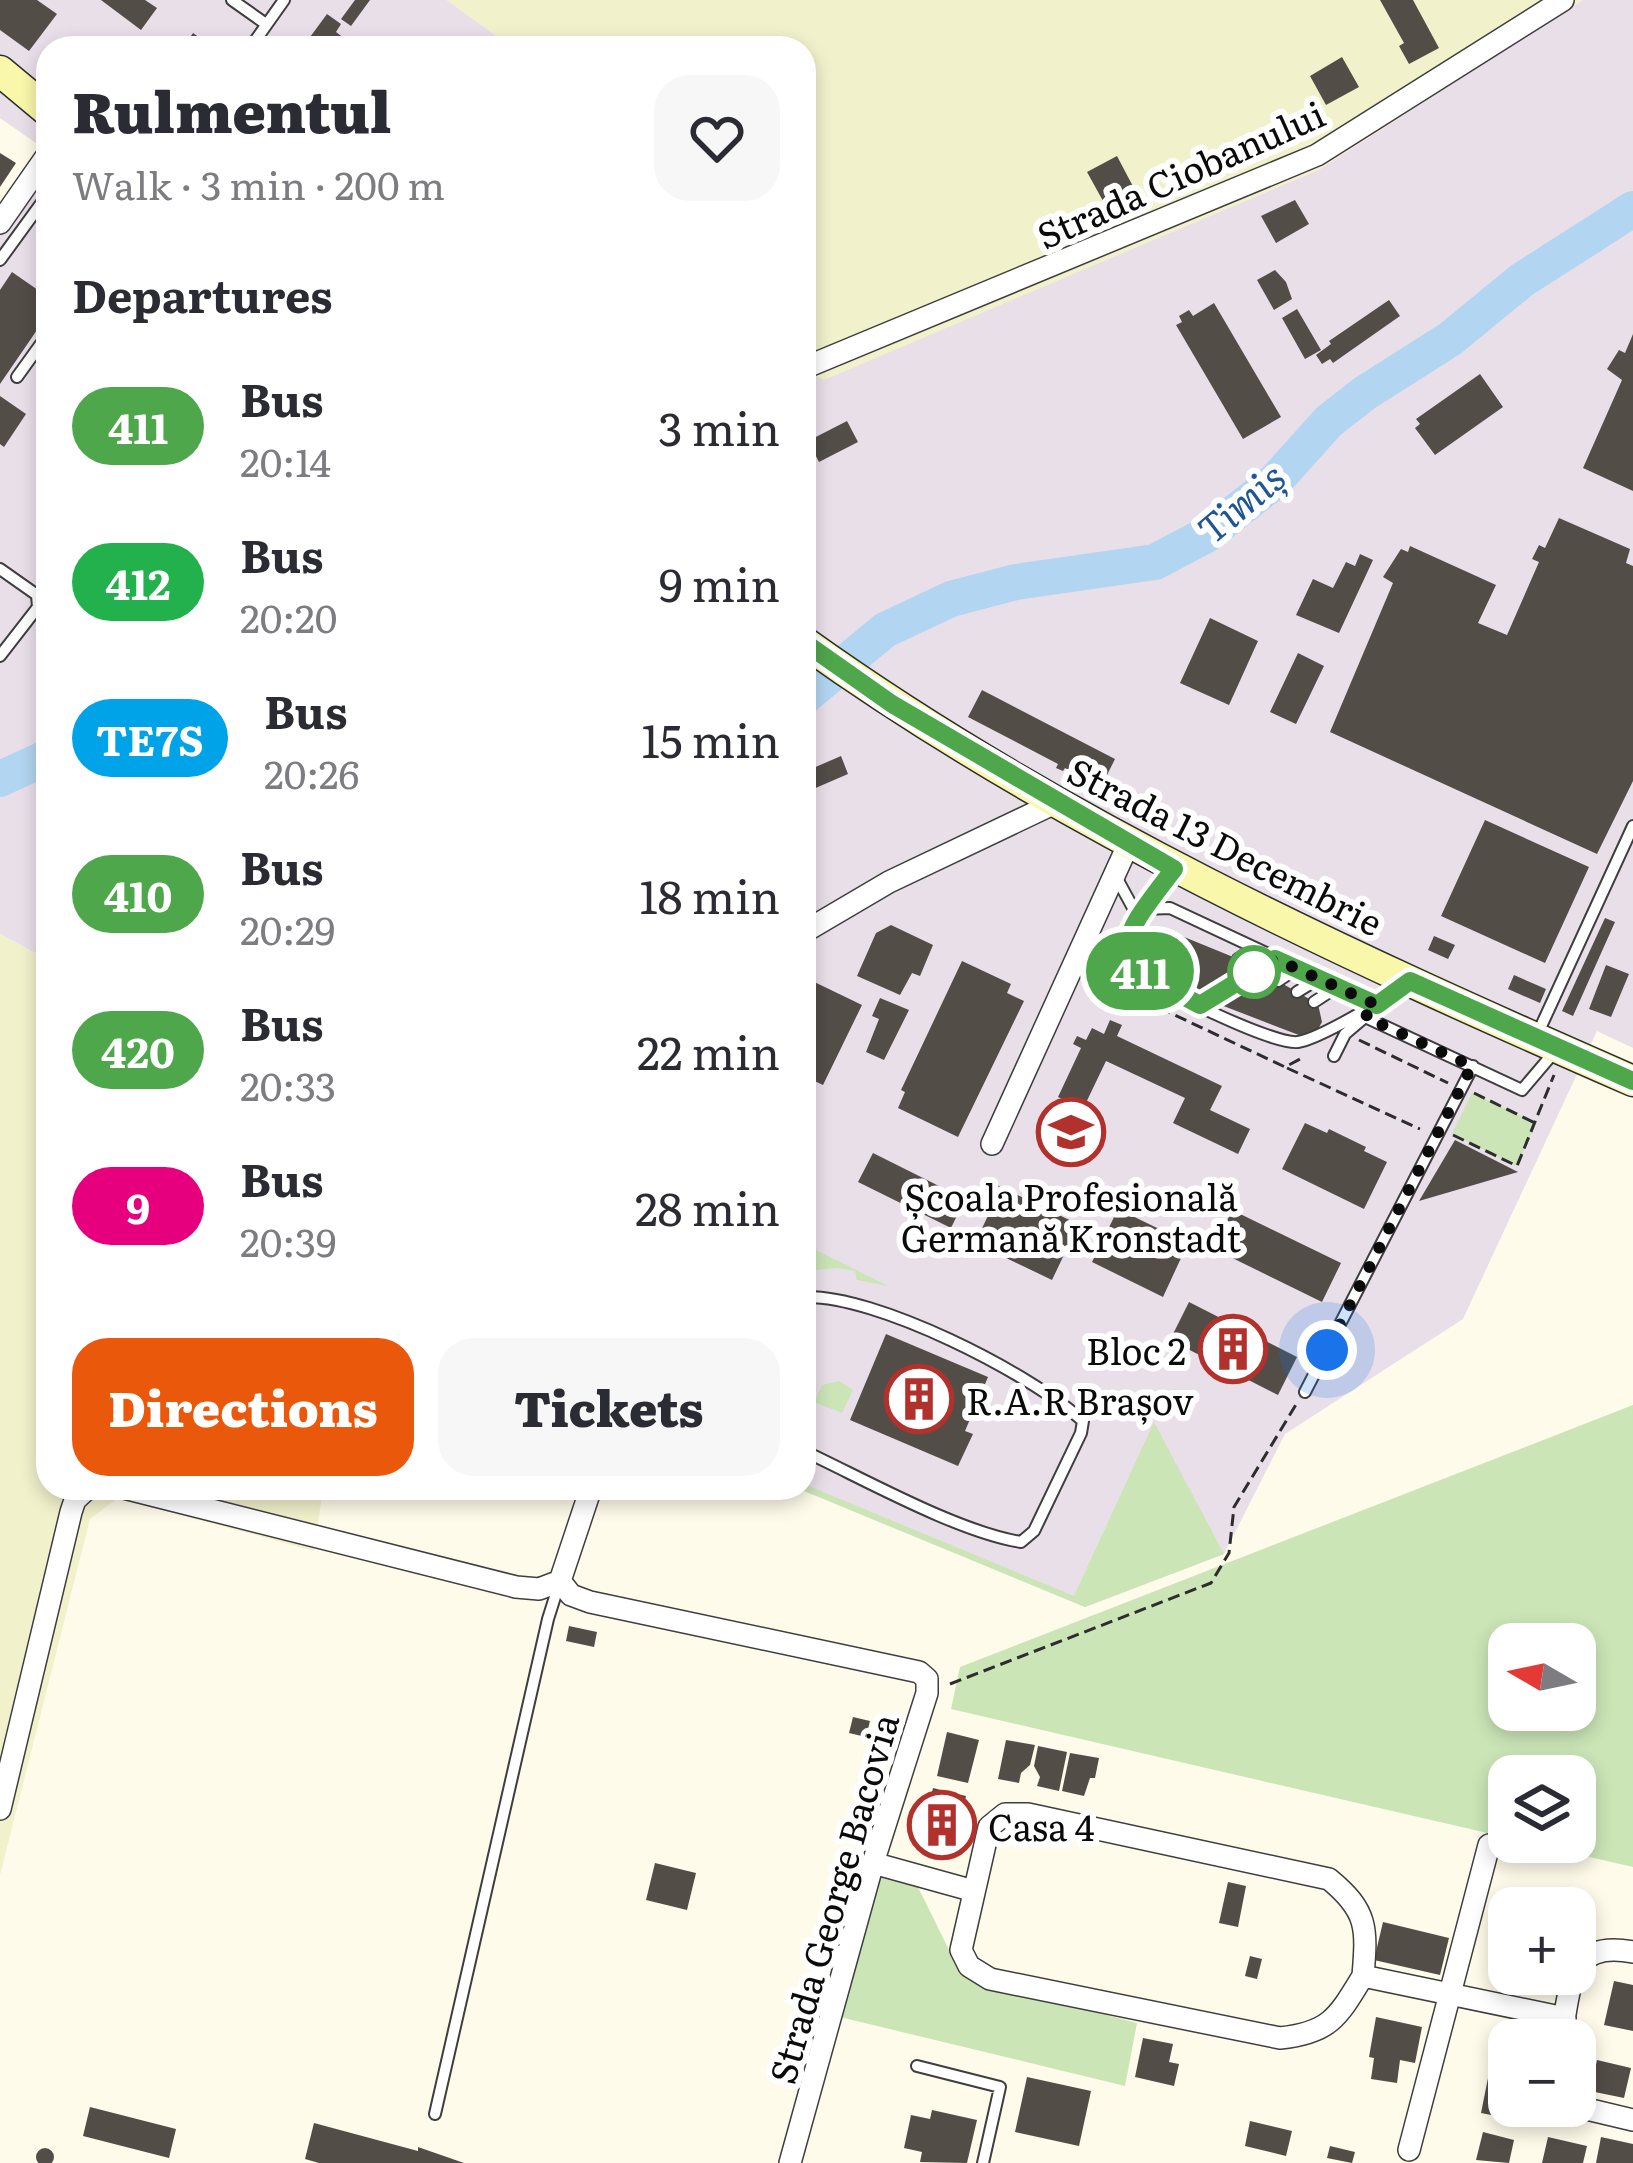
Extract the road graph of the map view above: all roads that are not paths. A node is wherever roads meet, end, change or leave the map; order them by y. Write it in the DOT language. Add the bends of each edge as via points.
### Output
graph roads {
  1 [pos="232,0"];
  2 [pos="284,0"];
  3 [pos="1563,0"];
  4 [pos="266,24"];
  5 [pos="258,36"];
  6 [pos="0,70"];
  7 [pos="0,90"];
  8 [pos="36,102"];
  9 [pos="36,107"];
  10 [pos="36,171"];
  11 [pos="36,210"];
  12 [pos="0,223"];
  13 [pos="0,260"];
  14 [pos="36,350"];
  15 [pos="816,363"];
  16 [pos="16,377"];
  17 [pos="0,569"];
  18 [pos="36,594"];
  19 [pos="36,610"];
  20 [pos="816,650"];
  21 [pos="0,656"];
  22 [pos="1055,803"];
  23 [pos="1633,826"];
  24 [pos="1121,858"];
  25 [pos="1174,869"];
  26 [pos="1141,913"];
  27 [pos="816,925"];
  28 [pos="1254,949"];
  29 [pos="1238,959"];
  30 [pos="1275,959"];
  31 [pos="1296,969"];
  32 [pos="1257,970"];
  33 [pos="1318,979"];
  34 [pos="1278,981"];
  35 [pos="1410,981"];
  36 [pos="1336,988"];
  37 [pos="1297,992"];
  38 [pos="1314,1002"];
  39 [pos="1377,1005"];
  40 [pos="1365,1017"];
  41 [pos="1550,1054"];
  42 [pos="1334,1056"];
  43 [pos="1472,1066"];
  44 [pos="1633,1081"];
  45 [pos="992,1144"];
  46 [pos="816,1296"];
  47 [pos="1305,1392"];
  48 [pos="816,1456"];
  49 [pos="75,1500"];
  50 [pos="172,1500"];
  51 [pos="587,1500"];
  52 [pos="560,1581"];
  53 [pos="0,1809"];
  54 [pos="1488,1849"];
  55 [pos="873,1863"];
  56 [pos="974,1891"];
  57 [pos="1633,1952"];
  58 [pos="1363,1976"];
  59 [pos="1449,1996"];
  60 [pos="1528,2019"];
  61 [pos="1565,2019"];
  62 [pos="917,2066"];
  63 [pos="1596,2111"];
  64 [pos="435,2114"];
  65 [pos="1633,2120"];
  66 [pos="1409,2150"];
  67 [pos="983,2161"];
  68 [pos="797,2162"];
  69 [pos="1000,2163"];
  1 -- 4 [label="lane"];
  2 -- 4 [label="lane"];
  3 -- 15 [label="street, Strada Ciobanului" via="1318,155"];
  4 -- 5 [label="lane"];
  6 -- 8 [label="main road"];
  7 -- 9 [label="main road"];
  10 -- 12 [label="street"];
  11 -- 13 [label="lane"];
  14 -- 16 [label="lane"];
  17 -- 18 [label="lane"];
  19 -- 21 [label="lane"];
  20 -- 22 [label="main road, Strada 13 Decembrie"];
  22 -- 24 [label="main road, Strada 13 Decembrie"];
  22 -- 27 [label="street"];
  23 -- 41 [label="lane"];
  24 -- 25 [label="main road, Strada 13 Decembrie"];
  24 -- 26 [label="lane"];
  24 -- 45 [label="street"];
  25 -- 26 [label="lane"];
  25 -- 35 [label="main road, Strada 13 Decembrie"];
  26 -- 28 [label="lane" via="1170,908"];
  26 -- 39 [label="lane" via="1128,945 1136,968 1281,1041 1304,1041"];
  28 -- 29 [label="lane"];
  28 -- 30 [label="lane"];
  30 -- 31 [label="lane"];
  30 -- 32 [label="lane"];
  31 -- 33 [label="lane"];
  31 -- 34 [label="lane"];
  33 -- 36 [label="lane"];
  33 -- 37 [label="lane"];
  35 -- 39 [label="lane"];
  35 -- 41 [label="main road, Strada 13 Decembrie"];
  36 -- 38 [label="lane"];
  36 -- 39 [label="lane"];
  39 -- 40 [label="lane"];
  40 -- 42 [label="lane"];
  40 -- 43 [label="lane"];
  41 -- 43 [label="lane" via="1522,1090"];
  41 -- 44 [label="main road, Strada 13 Decembrie"];
  43 -- 47 [label="lane"];
  46 -- 48 [label="lane" via="862,1304 999,1366 1083,1421 1034,1531 1021,1542"];
  49 -- 53 [label="street"];
  50 -- 52 [label="street" via="516,1587"];
  51 -- 52 [label="street"];
  52 -- 55 [label="street, Strada George Bacovia" via="590,1602 927,1679"];
  52 -- 64 [label="lane"];
  54 -- 59 [label="street"];
  55 -- 56 [label="street"];
  55 -- 68 [label="street, Strada George Bacovia"];
  56 -- 58 [label="street" via="961,1950 990,1978 1280,2038 1311,2035 1338,2017"];
  56 -- 58 [label="street" via="989,1828 1005,1814 1329,1879 1355,1900 1366,1932"];
  57 -- 61 [label="street" via="1609,1947 1578,1964"];
  58 -- 59 [label="street"];
  59 -- 60 [label="street"];
  59 -- 66 [label="street"];
  62 -- 67 [label="lane" via="1000,2087"];
  63 -- 65 [label="street"];
  67 -- 69 [label="lane"];
}
